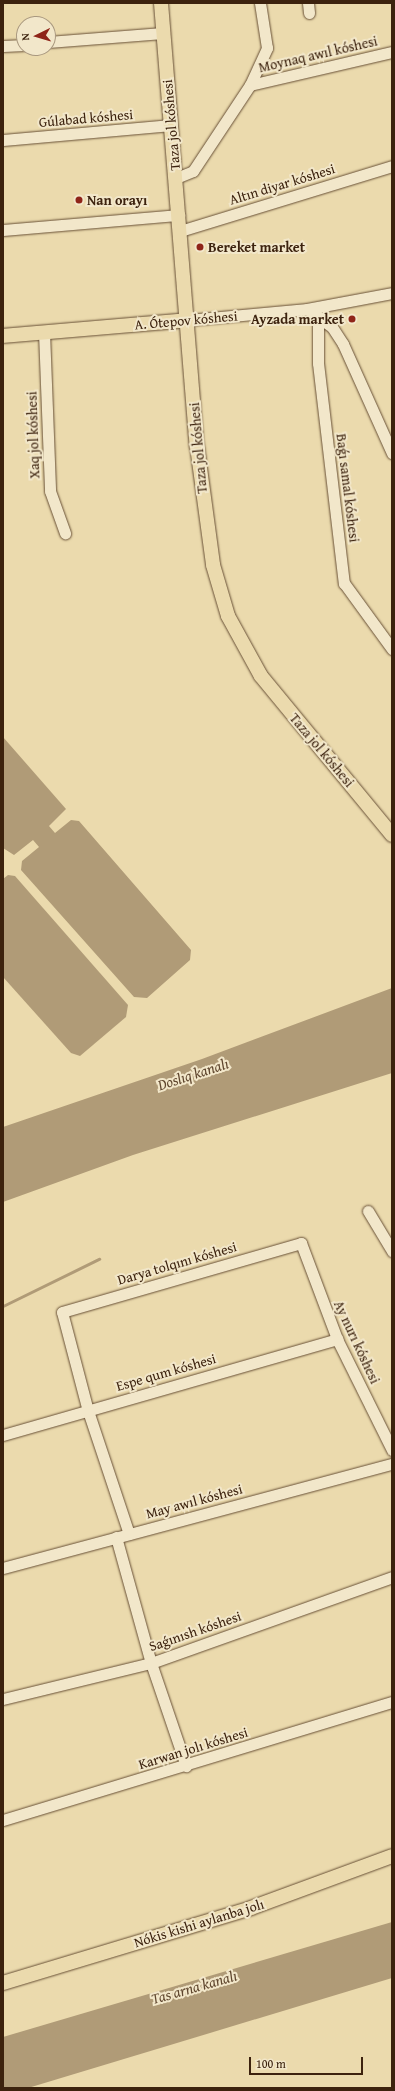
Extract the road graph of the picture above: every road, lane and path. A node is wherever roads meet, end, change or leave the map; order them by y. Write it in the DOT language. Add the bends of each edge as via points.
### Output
graph roads {
  1 [pos="161,3"];
  2 [pos="260,3"];
  3 [pos="163,33"];
  4 [pos="56,41"];
  5 [pos="16,45"];
  6 [pos="3,46"];
  7 [pos="392,52"];
  8 [pos="250,85"];
  9 [pos="171,125"];
  10 [pos="3,140"];
  11 [pos="392,166"];
  12 [pos="176,178"];
  13 [pos="179,215"];
  14 [pos="3,230"];
  15 [pos="180,231"];
  16 [pos="392,293"];
  17 [pos="307,309"];
  18 [pos="318,316"];
  19 [pos="188,320"];
  20 [pos="44,332"];
  21 [pos="3,336"];
  22 [pos="391,447"];
  23 [pos="65,534"];
  24 [pos="392,648"];
  25 [pos="392,835"];
  26 [pos="368,1211"];
  27 [pos="301,1243"];
  28 [pos="392,1250"];
  29 [pos="337,1339"];
  30 [pos="88,1410"];
  31 [pos="3,1435"];
  32 [pos="392,1450"];
  33 [pos="392,1464"];
  34 [pos="128,1534"];
  35 [pos="116,1537"];
  36 [pos="3,1568"];
  37 [pos="392,1577"];
  38 [pos="151,1663"];
  39 [pos="3,1699"];
  40 [pos="392,1702"];
  41 [pos="186,1766"];
  42 [pos="3,1820"];
  43 [pos="392,1856"];
  44 [pos="3,1983"];
  1 -- 3 [label="main road, Taza jol kóshesi"];
  2 -- 8 [label="street, Moynaq awıl kóshesi" via="267,48"];
  3 -- 4 [label="street"];
  3 -- 9 [label="main road, Taza jol kóshesi"];
  5 -- 6 [label="street"];
  7 -- 8 [label="street, Moynaq awıl kóshesi"];
  8 -- 12 [label="street, Moynaq awıl kóshesi" via="193,171"];
  9 -- 10 [label="street, Gúlabad kóshesi"];
  9 -- 12 [label="main road, Taza jol kóshesi"];
  11 -- 15 [label="street, Altın diyar kóshesi"];
  12 -- 13 [label="main road, Taza jol kóshesi"];
  13 -- 14 [label="street"];
  13 -- 15 [label="main road, Taza jol kóshesi"];
  15 -- 19 [label="main road, Taza jol kóshesi"];
  16 -- 17 [label="street, A. Ótepov kóshesi"];
  17 -- 18 [label="street"];
  17 -- 19 [label="street, A. Ótepov kóshesi"];
  18 -- 22 [label="street" via="332,327 343,344"];
  18 -- 24 [label="street, Baǵı samal kóshesi" via="318,363 344,583"];
  19 -- 20 [label="main road, A. Ótepov kóshesi"];
  19 -- 25 [label="main road, Taza jol kóshesi" via="208,540 228,616 261,676"];
  20 -- 21 [label="main road, A. Ótepov kóshesi"];
  20 -- 23 [label="street, Xaq jol kóshesi" via="50,491"];
  26 -- 28 [label="street"];
  27 -- 29 [label="street, Ay nurı kóshesi"];
  27 -- 30 [label="street, Darya tolqını kóshesi" via="62,1312"];
  29 -- 30 [label="street, Espe qum kóshesi"];
  29 -- 32 [label="street, Ay nurı kóshesi"];
  30 -- 31 [label="street, Espe qum kóshesi"];
  30 -- 34 [label="street"];
  33 -- 34 [label="street, May awıl kóshesi"];
  34 -- 35 [label="street, May awıl kóshesi"];
  35 -- 36 [label="street, May awıl kóshesi"];
  35 -- 38 [label="street"];
  37 -- 38 [label="street, Saǵınısh kóshesi"];
  38 -- 39 [label="street, Saǵınısh kóshesi"];
  38 -- 41 [label="street"];
  40 -- 41 [label="street, Karwan jolı kóshesi"];
  41 -- 42 [label="street, Karwan jolı kóshesi"];
  43 -- 44 [label="main road, Nókis kishi aylanba jolı" via="251,1908"];
}
